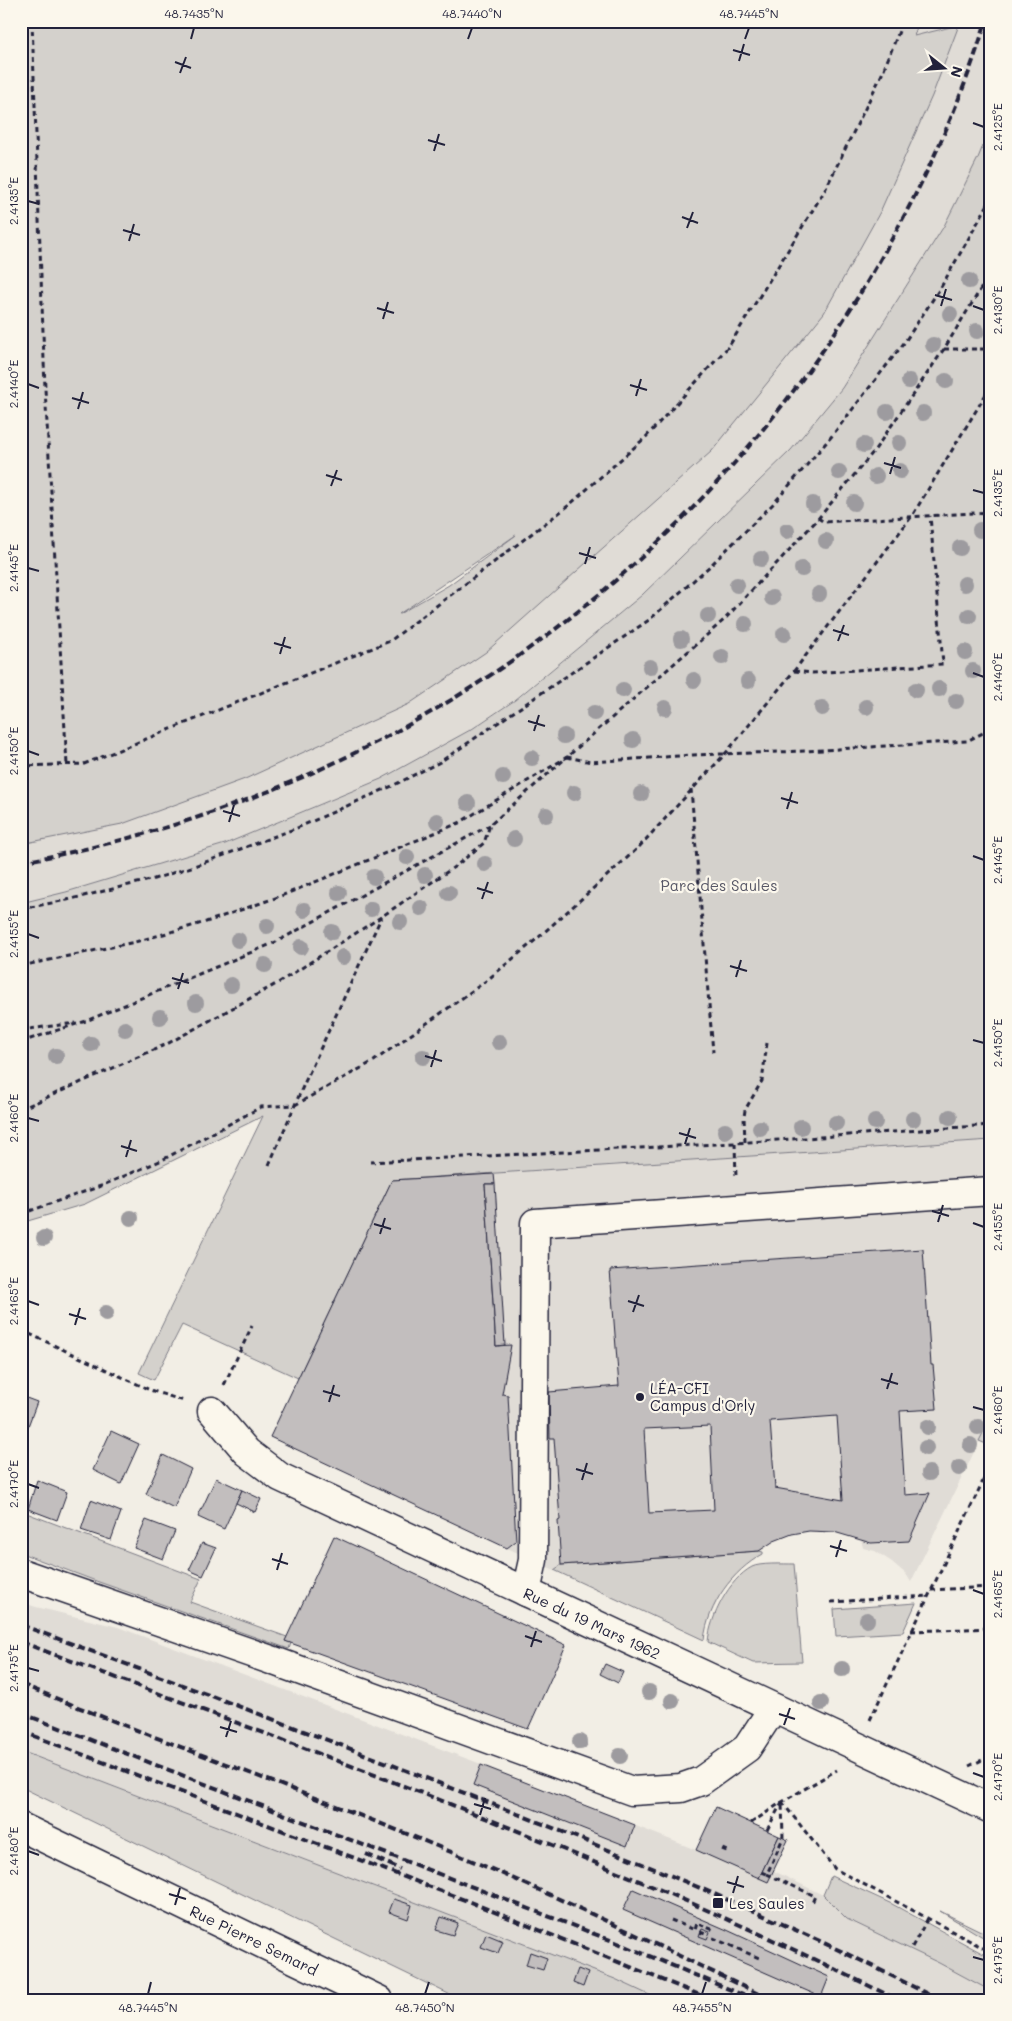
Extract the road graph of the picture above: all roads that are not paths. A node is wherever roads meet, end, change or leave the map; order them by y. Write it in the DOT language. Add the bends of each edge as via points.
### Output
graph roads {
  1 [pos="991,1191"];
  2 [pos="212,1411"];
  3 [pos="21,1573"];
  4 [pos="526,1592"];
  5 [pos="771,1707"];
  6 [pos="991,1810"];
  7 [pos="21,1827"];
  8 [pos="379,2000"];
  1 -- 4 [label="street" via="535,1223 533,1560"];
  2 -- 4 [label="street, Rue du 19 Mars 1962" via="247,1452 280,1477"];
  3 -- 5 [label="street" via="632,1791 681,1788 701,1781 747,1748"];
  4 -- 5 [label="street, Rue du 19 Mars 1962"];
  5 -- 6 [label="street, Rue du 19 Mars 1962"];
  7 -- 8 [label="street, Rue Pierre Semard"];
}
